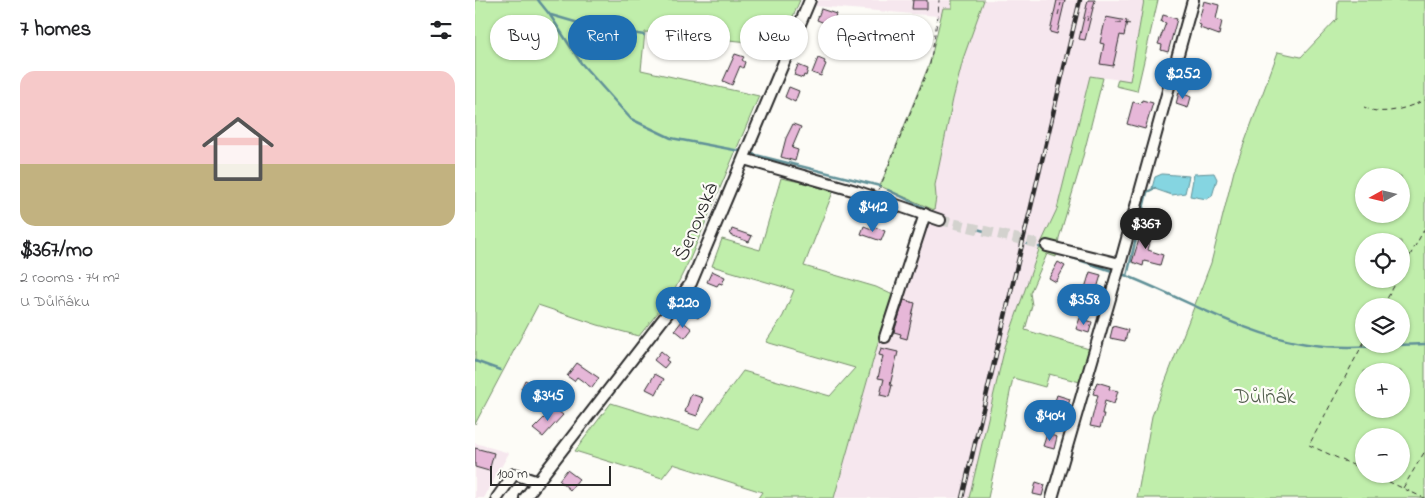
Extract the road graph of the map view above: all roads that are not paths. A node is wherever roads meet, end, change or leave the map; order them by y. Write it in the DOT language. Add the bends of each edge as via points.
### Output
graph roads {
  1 [pos="810,0"];
  2 [pos="1193,0"];
  3 [pos="744,159"];
  4 [pos="925,214"];
  5 [pos="940,220"];
  6 [pos="1047,246"];
  7 [pos="1120,264"];
  8 [pos="885,337"];
  9 [pos="538,482"];
  10 [pos="497,498"];
  11 [pos="525,498"];
  12 [pos="1052,498"];
  1 -- 3 [label="street, Šenovská"];
  2 -- 7 [label="street"];
  3 -- 4 [label="street"];
  3 -- 9 [label="street, Šenovská" via="691,283"];
  4 -- 5 [label="street"];
  4 -- 8 [label="street"];
  6 -- 7 [label="street"];
  7 -- 12 [label="street"];
  9 -- 10 [label="street" via="514,474"];
  9 -- 11 [label="street, Šenovská"];
}
